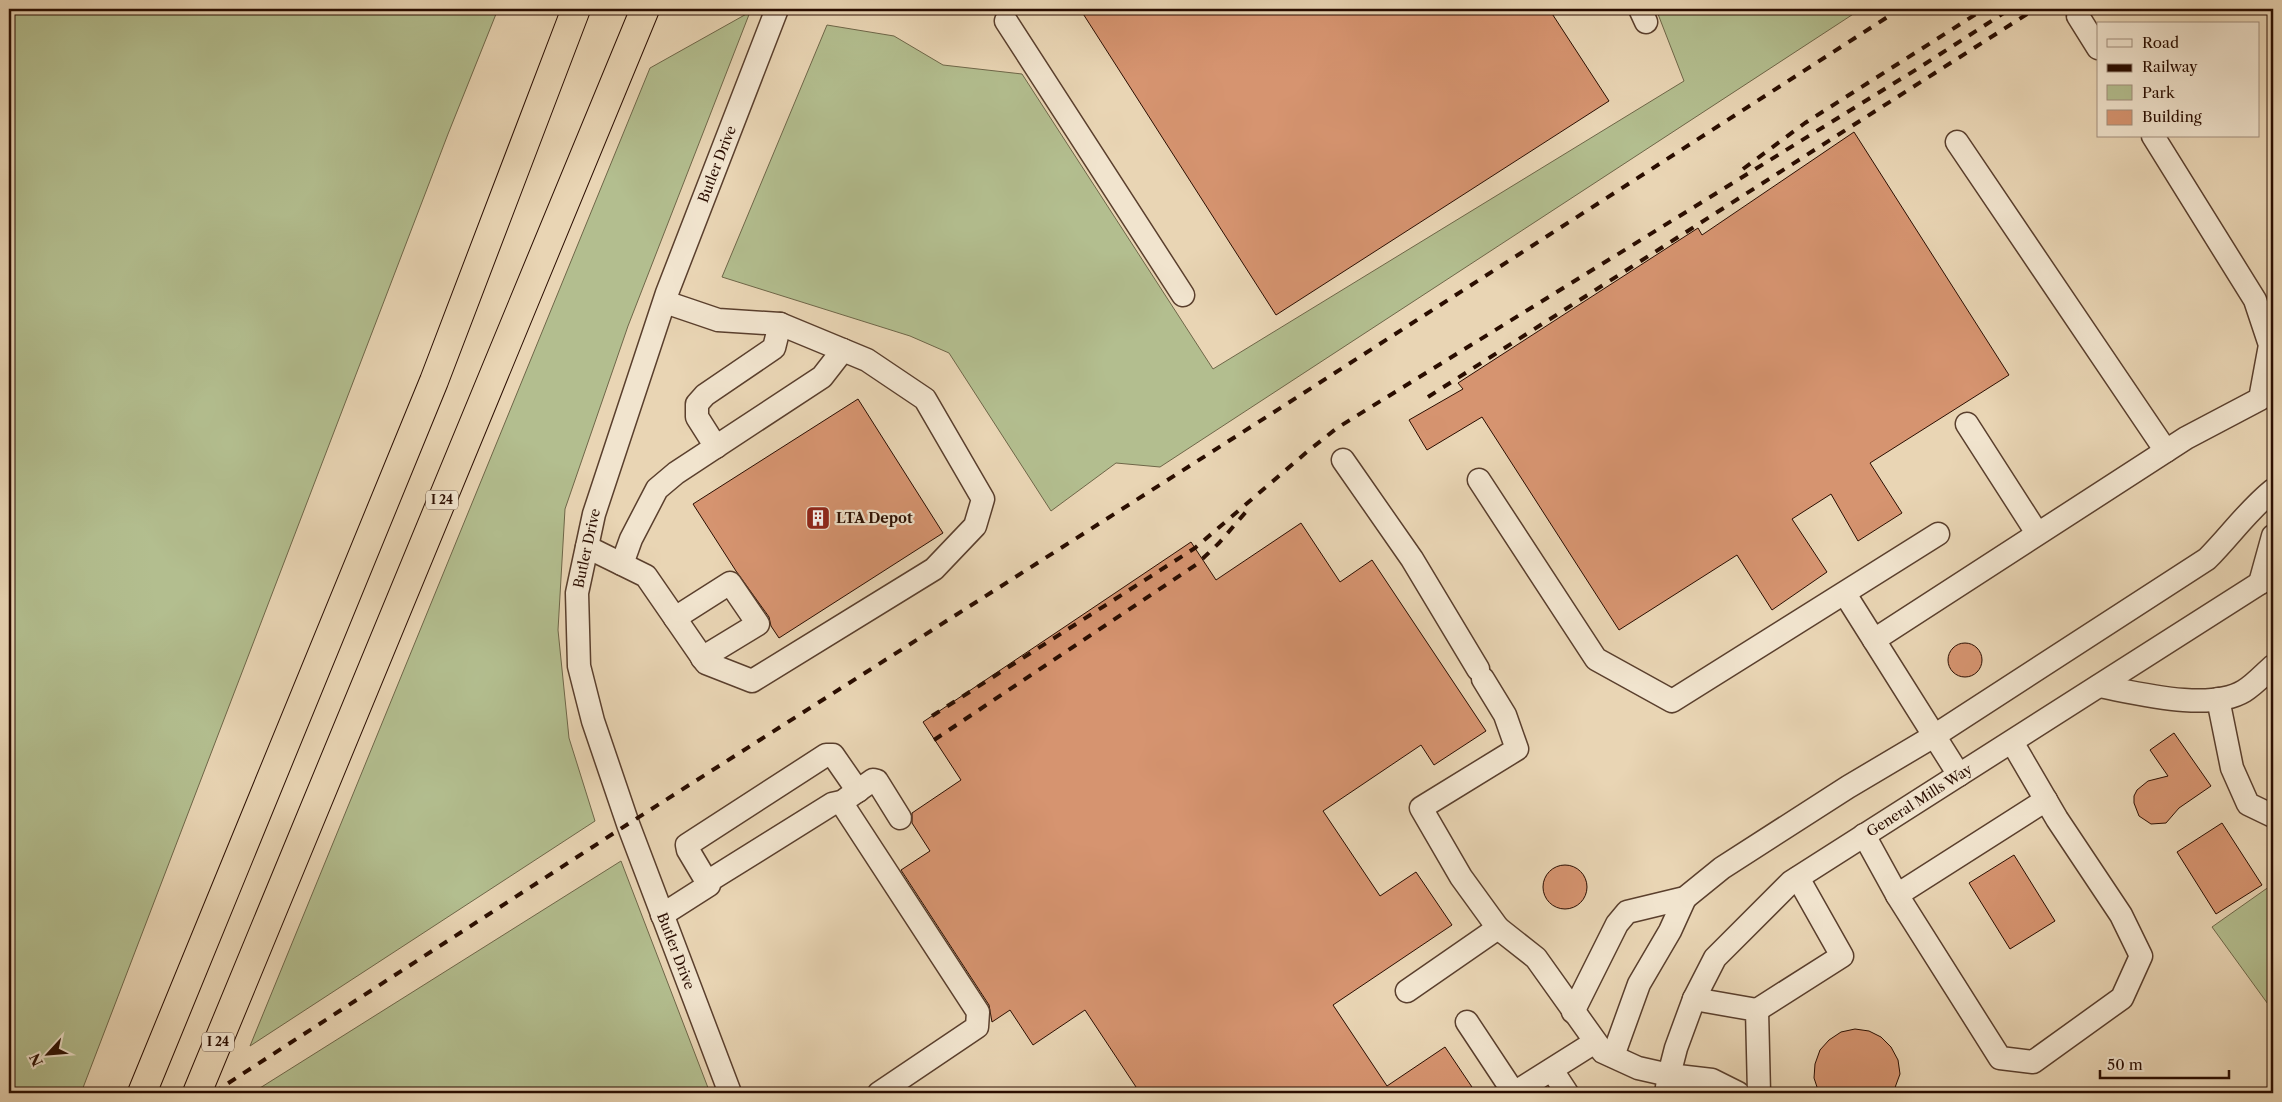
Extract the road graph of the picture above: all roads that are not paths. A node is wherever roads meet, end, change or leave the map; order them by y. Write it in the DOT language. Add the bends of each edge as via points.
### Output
graph roads {
  1 [pos="576,9"];
  2 [pos="645,9"];
  3 [pos="777,9"];
  4 [pos="1010,13"];
  5 [pos="2078,16"];
  6 [pos="2097,46"];
  7 [pos="2154,138"];
  8 [pos="1958,142"];
  9 [pos="1183,296"];
  10 [pos="664,302"];
  11 [pos="780,324"];
  12 [pos="842,350"];
  13 [pos="1967,424"];
  14 [pos="716,447"];
  15 [pos="2166,451"];
  16 [pos="1343,460"];
  17 [pos="1479,480"];
  18 [pos="2273,490"];
  19 [pos="2038,533"];
  20 [pos="1938,534"];
  21 [pos="2273,536"];
  22 [pos="587,547"];
  23 [pos="622,564"];
  24 [pos="2267,585"];
  25 [pos="1844,594"];
  26 [pos="675,618"];
  27 [pos="1874,640"];
  28 [pos="702,658"];
  29 [pos="2273,666"];
  30 [pos="2099,686"];
  31 [pos="2218,699"];
  32 [pos="1934,736"];
  33 [pos="2012,742"];
  34 [pos="1959,775"];
  35 [pos="849,797"];
  36 [pos="2046,800"];
  37 [pos="2273,816"];
  38 [pos="900,818"];
  39 [pos="1864,836"];
  40 [pos="1798,878"];
  41 [pos="707,882"];
  42 [pos="1897,895"];
  43 [pos="1685,898"];
  44 [pos="660,909"];
  45 [pos="1498,928"];
  46 [pos="1407,991"];
  47 [pos="1694,999"];
  48 [pos="1757,1010"];
  49 [pos="1573,1012"];
  50 [pos="1468,1022"];
  51 [pos="1595,1042"];
  52 [pos="1613,1056"];
  53 [pos="1552,1070"];
  54 [pos="1667,1084"];
  55 [pos="142,1093"];
  56 [pos="197,1093"];
  57 [pos="730,1093"];
  58 [pos="879,1093"];
  59 [pos="1514,1093"];
  60 [pos="1567,1093"];
  61 [pos="1738,1093"];
  62 [pos="1759,1093"];
  1 -- 55 [label="highway" via="434,381"];
  2 -- 56 [label="highway, I 24"];
  3 -- 10 [label="street, Butler Drive"];
  4 -- 9 [label="street"];
  5 -- 6 [label="street"];
  7 -- 15 [label="street" via="2255,300 2270,346 2260,398"];
  8 -- 15 [label="street"];
  10 -- 11 [label="street" via="718,320"];
  10 -- 22 [label="street, Butler Drive" via="594,514"];
  11 -- 12 [label="street"];
  11 -- 14 [label="street" via="774,348 705,395 697,404 697,417"];
  12 -- 14 [label="street" via="822,377"];
  12 -- 28 [label="street" via="867,360 925,399 983,499 976,526 934,570 752,680 706,663"];
  13 -- 19 [label="street"];
  14 -- 23 [label="street" via="676,473 657,490 631,539"];
  15 -- 19 [label="street"];
  16 -- 45 [label="street" via="1412,559 1505,715 1516,749 1421,808 1461,877"];
  17 -- 25 [label="street" via="1596,659 1672,701"];
  18 -- 32 [label="street" via="2206,559"];
  19 -- 27 [label="street"];
  20 -- 25 [label="street"];
  21 -- 24 [label="street"];
  22 -- 23 [label="street"];
  22 -- 44 [label="street, Butler Drive" via="577,593 579,666 593,721"];
  23 -- 26 [label="street" via="646,576"];
  24 -- 30 [label="street, General Mills Way"];
  25 -- 27 [label="street"];
  26 -- 28 [label="street"];
  26 -- 28 [label="street" via="730,583 758,624"];
  27 -- 32 [label="street"];
  29 -- 31 [label="street" via="2243,692"];
  30 -- 31 [label="street" via="2153,696"];
  30 -- 33 [label="street, General Mills Way"];
  31 -- 37 [label="street" via="2232,768 2248,804"];
  32 -- 34 [label="street"];
  32 -- 43 [label="street" via="1722,868"];
  33 -- 34 [label="street, General Mills Way"];
  33 -- 36 [label="street"];
  34 -- 39 [label="street, General Mills Way"];
  35 -- 38 [label="street" via="873,780"];
  35 -- 41 [label="street" via="832,804"];
  35 -- 41 [label="street" via="833,755 826,755 687,845"];
  35 -- 58 [label="street" via="978,1012 977,1027"];
  36 -- 42 [label="street"];
  36 -- 42 [label="street" via="2121,915 2141,956 2122,998 2033,1062 2000,1058"];
  39 -- 40 [label="street, General Mills Way"];
  39 -- 42 [label="street"];
  40 -- 47 [label="street, General Mills Way" via="1715,958"];
  40 -- 48 [label="street" via="1842,956"];
  41 -- 44 [label="street"];
  43 -- 49 [label="street" via="1627,912 1617,924"];
  43 -- 52 [label="street" via="1639,984"];
  44 -- 57 [label="street, Butler Drive"];
  45 -- 46 [label="street"];
  45 -- 49 [label="street" via="1536,958"];
  47 -- 48 [label="street"];
  47 -- 54 [label="street, General Mills Way"];
  48 -- 62 [label="street"];
  49 -- 51 [label="street"];
  50 -- 59 [label="street"];
  51 -- 52 [label="street" via="1603,1052"];
  51 -- 53 [label="street"];
  52 -- 54 [label="street"];
  53 -- 59 [label="street"];
  53 -- 60 [label="street"];
  54 -- 61 [label="street" via="1712,1080"];
}
